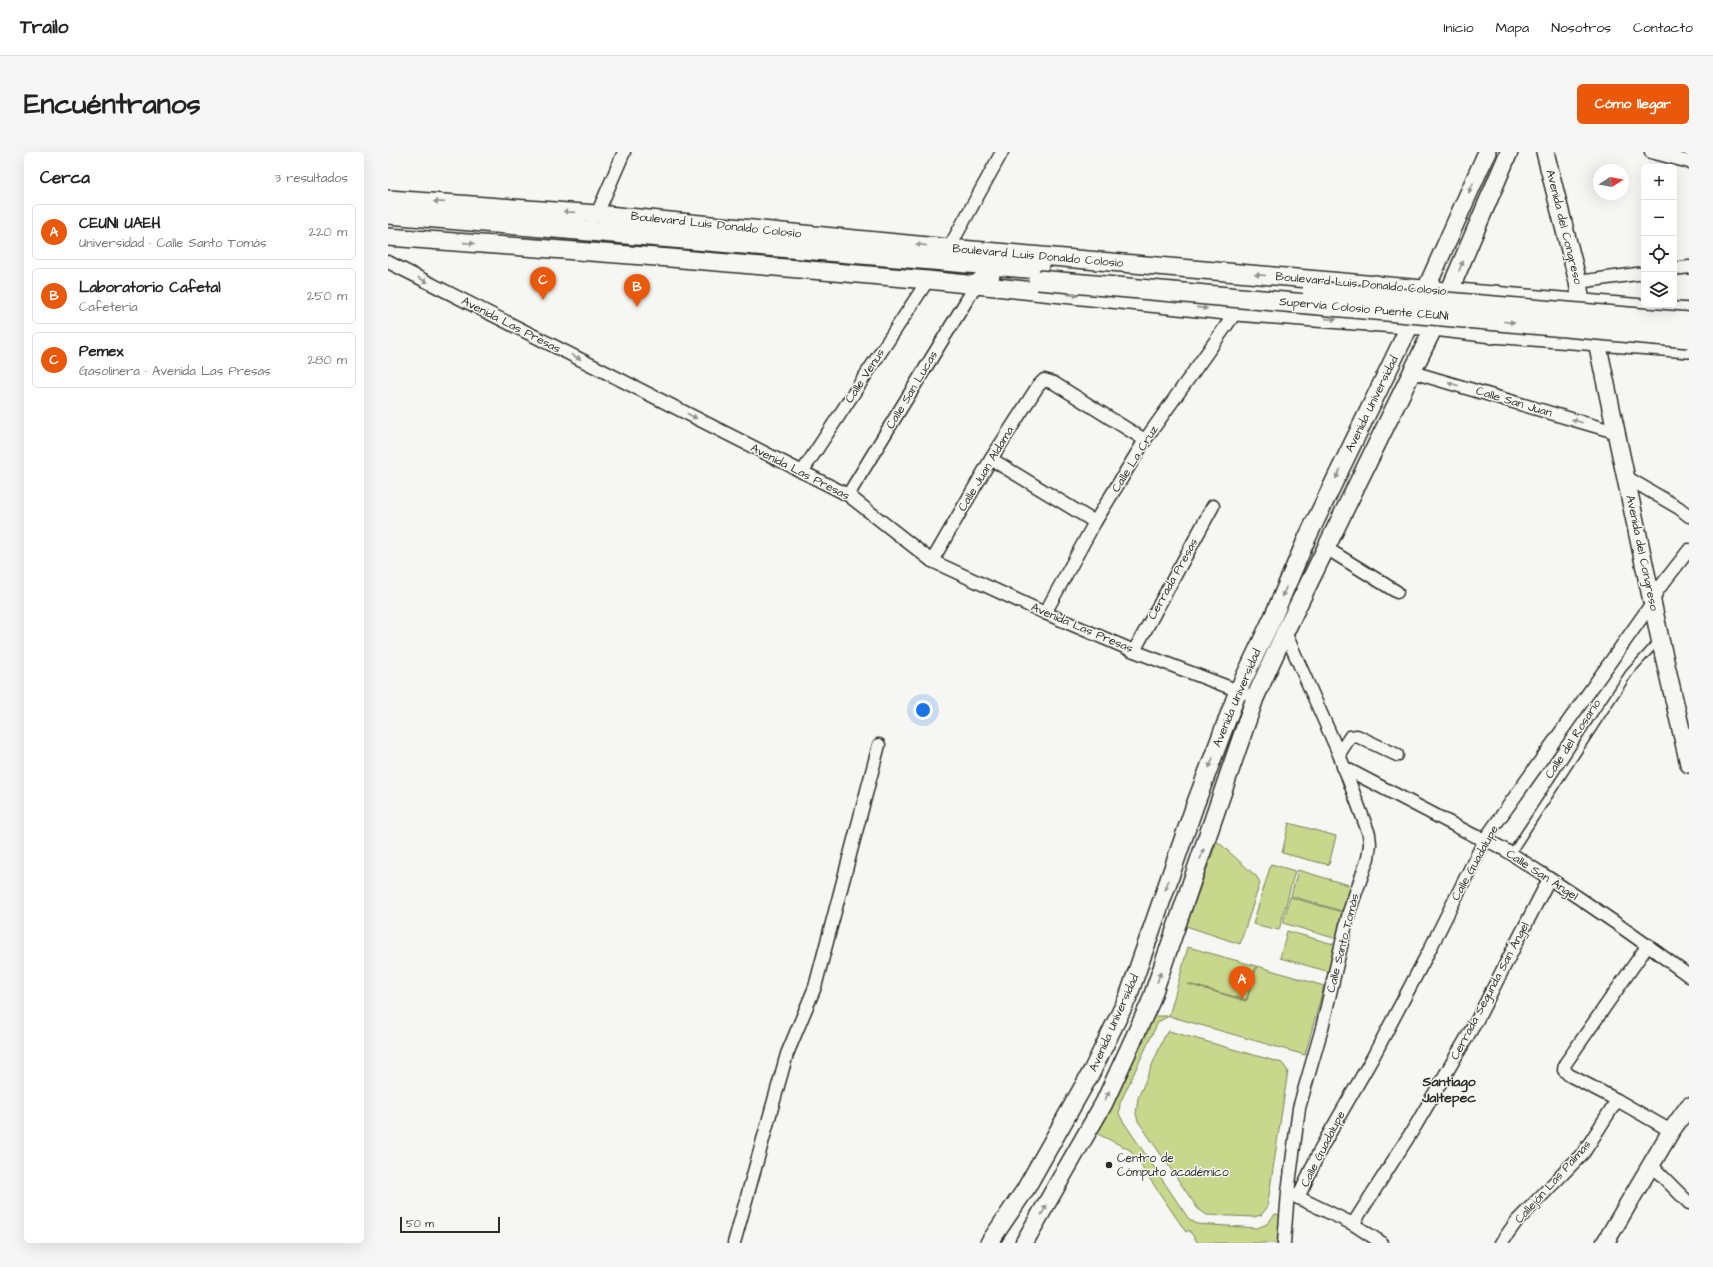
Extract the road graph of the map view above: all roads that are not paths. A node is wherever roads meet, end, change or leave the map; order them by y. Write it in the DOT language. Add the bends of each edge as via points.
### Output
graph roads {
  1 [pos="624,152"];
  2 [pos="1002,152"];
  3 [pos="1487,152"];
  4 [pos="1509,152"];
  5 [pos="1545,152"];
  6 [pos="1651,152"];
  7 [pos="1689,162"];
  8 [pos="388,199"];
  9 [pos="388,214"];
  10 [pos="596,214"];
  11 [pos="388,224"];
  12 [pos="388,237"];
  13 [pos="948,248"];
  14 [pos="978,250"];
  15 [pos="388,262"];
  16 [pos="1689,267"];
  17 [pos="1677,269"];
  18 [pos="1641,273"];
  19 [pos="1039,274"];
  20 [pos="986,275"];
  21 [pos="928,280"];
  22 [pos="1578,282"];
  23 [pos="1376,285"];
  24 [pos="1426,289"];
  25 [pos="1450,291"];
  26 [pos="1496,295"];
  27 [pos="1582,303"];
  28 [pos="1236,312"];
  29 [pos="1689,312"];
  30 [pos="1370,322"];
  31 [pos="1689,322"];
  32 [pos="1410,325"];
  33 [pos="1434,327"];
  34 [pos="1492,334"];
  35 [pos="1689,338"];
  36 [pos="1597,342"];
  37 [pos="1689,349"];
  38 [pos="1412,372"];
  39 [pos="1615,432"];
  40 [pos="1145,440"];
  41 [pos="991,459"];
  42 [pos="802,472"];
  43 [pos="1626,477"];
  44 [pos="848,495"];
  45 [pos="1212,506"];
  46 [pos="1689,516"];
  47 [pos="1095,522"];
  48 [pos="1326,548"];
  49 [pos="1689,550"];
  50 [pos="932,561"];
  51 [pos="1397,592"];
  52 [pos="1652,603"];
  53 [pos="1045,613"];
  54 [pos="1285,632"];
  55 [pos="1660,639"];
  56 [pos="1134,651"];
  57 [pos="1238,691"];
  58 [pos="1254,698"];
  59 [pos="879,745"];
  60 [pos="1339,754"];
  61 [pos="1397,755"];
  62 [pos="1689,764"];
  63 [pos="1343,767"];
  64 [pos="1485,839"];
  65 [pos="1511,854"];
  66 [pos="1549,879"];
  67 [pos="1648,945"];
  68 [pos="1689,976"];
  69 [pos="1617,1100"];
  70 [pos="1689,1106"];
  71 [pos="1670,1131"];
  72 [pos="1651,1165"];
  73 [pos="1293,1195"];
  74 [pos="1689,1203"];
  75 [pos="1353,1224"];
  76 [pos="1610,1241"];
  77 [pos="734,1243"];
  78 [pos="989,1243"];
  79 [pos="1024,1243"];
  80 [pos="1284,1243"];
  81 [pos="1382,1243"];
  82 [pos="1501,1243"];
  1 -- 10 [label="street"];
  2 -- 13 [label="street"];
  3 -- 24 [label="street, Avenida Universidad, one-way"];
  25 -- 4 [label="street, Avenida Universidad, one-way"];
  5 -- 22 [label="street, Avenida del Congreso"];
  6 -- 7 [label="street"];
  10 -- 8 [label="street, Boulevard Luis Donaldo Colosio, one-way"];
  9 -- 20 [label="main road"];
  13 -- 10 [label="street, Boulevard Luis Donaldo Colosio, one-way"];
  11 -- 20 [label="main road"];
  12 -- 21 [label="street, one-way" via="678,258"];
  13 -- 14 [label="street, Boulevard Luis Donaldo Colosio"];
  14 -- 20 [label="main road"];
  23 -- 14 [label="street, Boulevard Luis Donaldo Colosio, one-way"];
  15 -- 42 [label="street, Avenida Las Presas, one-way"];
  16 -- 17 [label="street"];
  18 -- 22 [label="street"];
  19 -- 20 [label="main road"];
  19 -- 31 [label="main road, Supervía Colosio Puente CEUNI, bridge"];
  19 -- 35 [label="main road, Supervía Colosio Puente CEUNI, one-way, bridge"];
  20 -- 21 [label="street"];
  20 -- 28 [label="street, one-way"];
  20 -- 44 [label="street, Calle San Lucas"];
  21 -- 42 [label="street, Calle Venus"];
  22 -- 27 [label="street, Avenida del Congreso"];
  23 -- 24 [label="street, Boulevard Luis Donaldo Colosio"];
  23 -- 30 [label="main road" via="1386,295 1387,308 1383,315"];
  24 -- 25 [label="street, Boulevard Luis Donaldo Colosio"];
  24 -- 32 [label="street, Avenida Universidad"];
  25 -- 26 [label="street, Boulevard Luis Donaldo Colosio"];
  25 -- 33 [label="street, Avenida Universidad"];
  26 -- 27 [label="street, Boulevard Luis Donaldo Colosio"];
  26 -- 34 [label="main road" via="1480,303 1476,315 1484,328"];
  27 -- 29 [label="street, Boulevard Luis Donaldo Colosio"];
  28 -- 30 [label="street, one-way"];
  28 -- 40 [label="street, Calle La Cruz"];
  30 -- 32 [label="street"];
  32 -- 33 [label="street"];
  32 -- 57 [label="street, Avenida Universidad, one-way" via="1307,538"];
  33 -- 34 [label="street"];
  33 -- 38 [label="street, Avenida Universidad"];
  34 -- 36 [label="street"];
  36 -- 37 [label="street"];
  36 -- 39 [label="street, Avenida del Congreso"];
  39 -- 38 [label="street, Calle San Juan, one-way"];
  38 -- 48 [label="street, Avenida Universidad"];
  39 -- 43 [label="street, Avenida del Congreso"];
  40 -- 41 [label="street, Calle Juan Aldama" via="1054,383 1044,380"];
  40 -- 47 [label="street, Calle La Cruz"];
  41 -- 47 [label="street"];
  41 -- 50 [label="street, Calle Juan Aldama"];
  42 -- 44 [label="street, Avenida Las Presas"];
  43 -- 46 [label="street"];
  43 -- 52 [label="street, Avenida del Congreso"];
  44 -- 50 [label="street, Avenida Las Presas"];
  45 -- 56 [label="street, Cerrada Presas"];
  47 -- 53 [label="street, Calle La Cruz"];
  48 -- 51 [label="street"];
  48 -- 54 [label="street, Avenida Universidad"];
  49 -- 52 [label="street, Calle Guadalupe" via="1657,590"];
  50 -- 53 [label="street, Avenida Las Presas"];
  52 -- 55 [label="street, Avenida del Congreso"];
  52 -- 64 [label="street, Calle Guadalupe"];
  53 -- 56 [label="street, Avenida Las Presas"];
  54 -- 58 [label="street, Avenida Universidad"];
  54 -- 60 [label="street, Calle Santo Tomás"];
  55 -- 62 [label="street, Avenida del Congreso"];
  55 -- 65 [label="lane, Calle del Rosario" via="1629,674"];
  56 -- 57 [label="street, Avenida Las Presas"];
  57 -- 58 [label="street, Avenida Las Presas"];
  57 -- 78 [label="street, Avenida Universidad, one-way" via="1128,997 1092,1071 1025,1190"];
  79 -- 58 [label="street, Avenida Universidad, one-way" via="1104,1103 1150,1003"];
  59 -- 77 [label="street" via="814,987 786,1054"];
  60 -- 61 [label="street" via="1350,737 1357,736"];
  60 -- 63 [label="street, Calle Santo Tomás"];
  63 -- 64 [label="street, Calle San Ángel"];
  63 -- 73 [label="street, Calle Santo Tomás" via="1369,834 1370,844 1368,858 1349,912 1322,1028 1299,1108"];
  64 -- 65 [label="street, Calle San Ángel"];
  64 -- 73 [label="street, Calle Guadalupe" via="1373,1057"];
  65 -- 66 [label="street, Calle San Ángel"];
  66 -- 67 [label="street, Calle San Ángel"];
  66 -- 75 [label="street, Cerrada Segunda San Ángel" via="1477,1020 1416,1125"];
  67 -- 68 [label="street, Calle San Ángel"];
  67 -- 69 [label="street" via="1564,1070"];
  69 -- 71 [label="street"];
  69 -- 82 [label="street, Callejón Las Palmas" via="1584,1152 1516,1222"];
  70 -- 71 [label="street"];
  71 -- 72 [label="street"];
  72 -- 74 [label="street"];
  72 -- 76 [label="street"];
  73 -- 75 [label="street"];
  73 -- 80 [label="street, Calle Santo Tomás"];
  75 -- 81 [label="street"];
}
